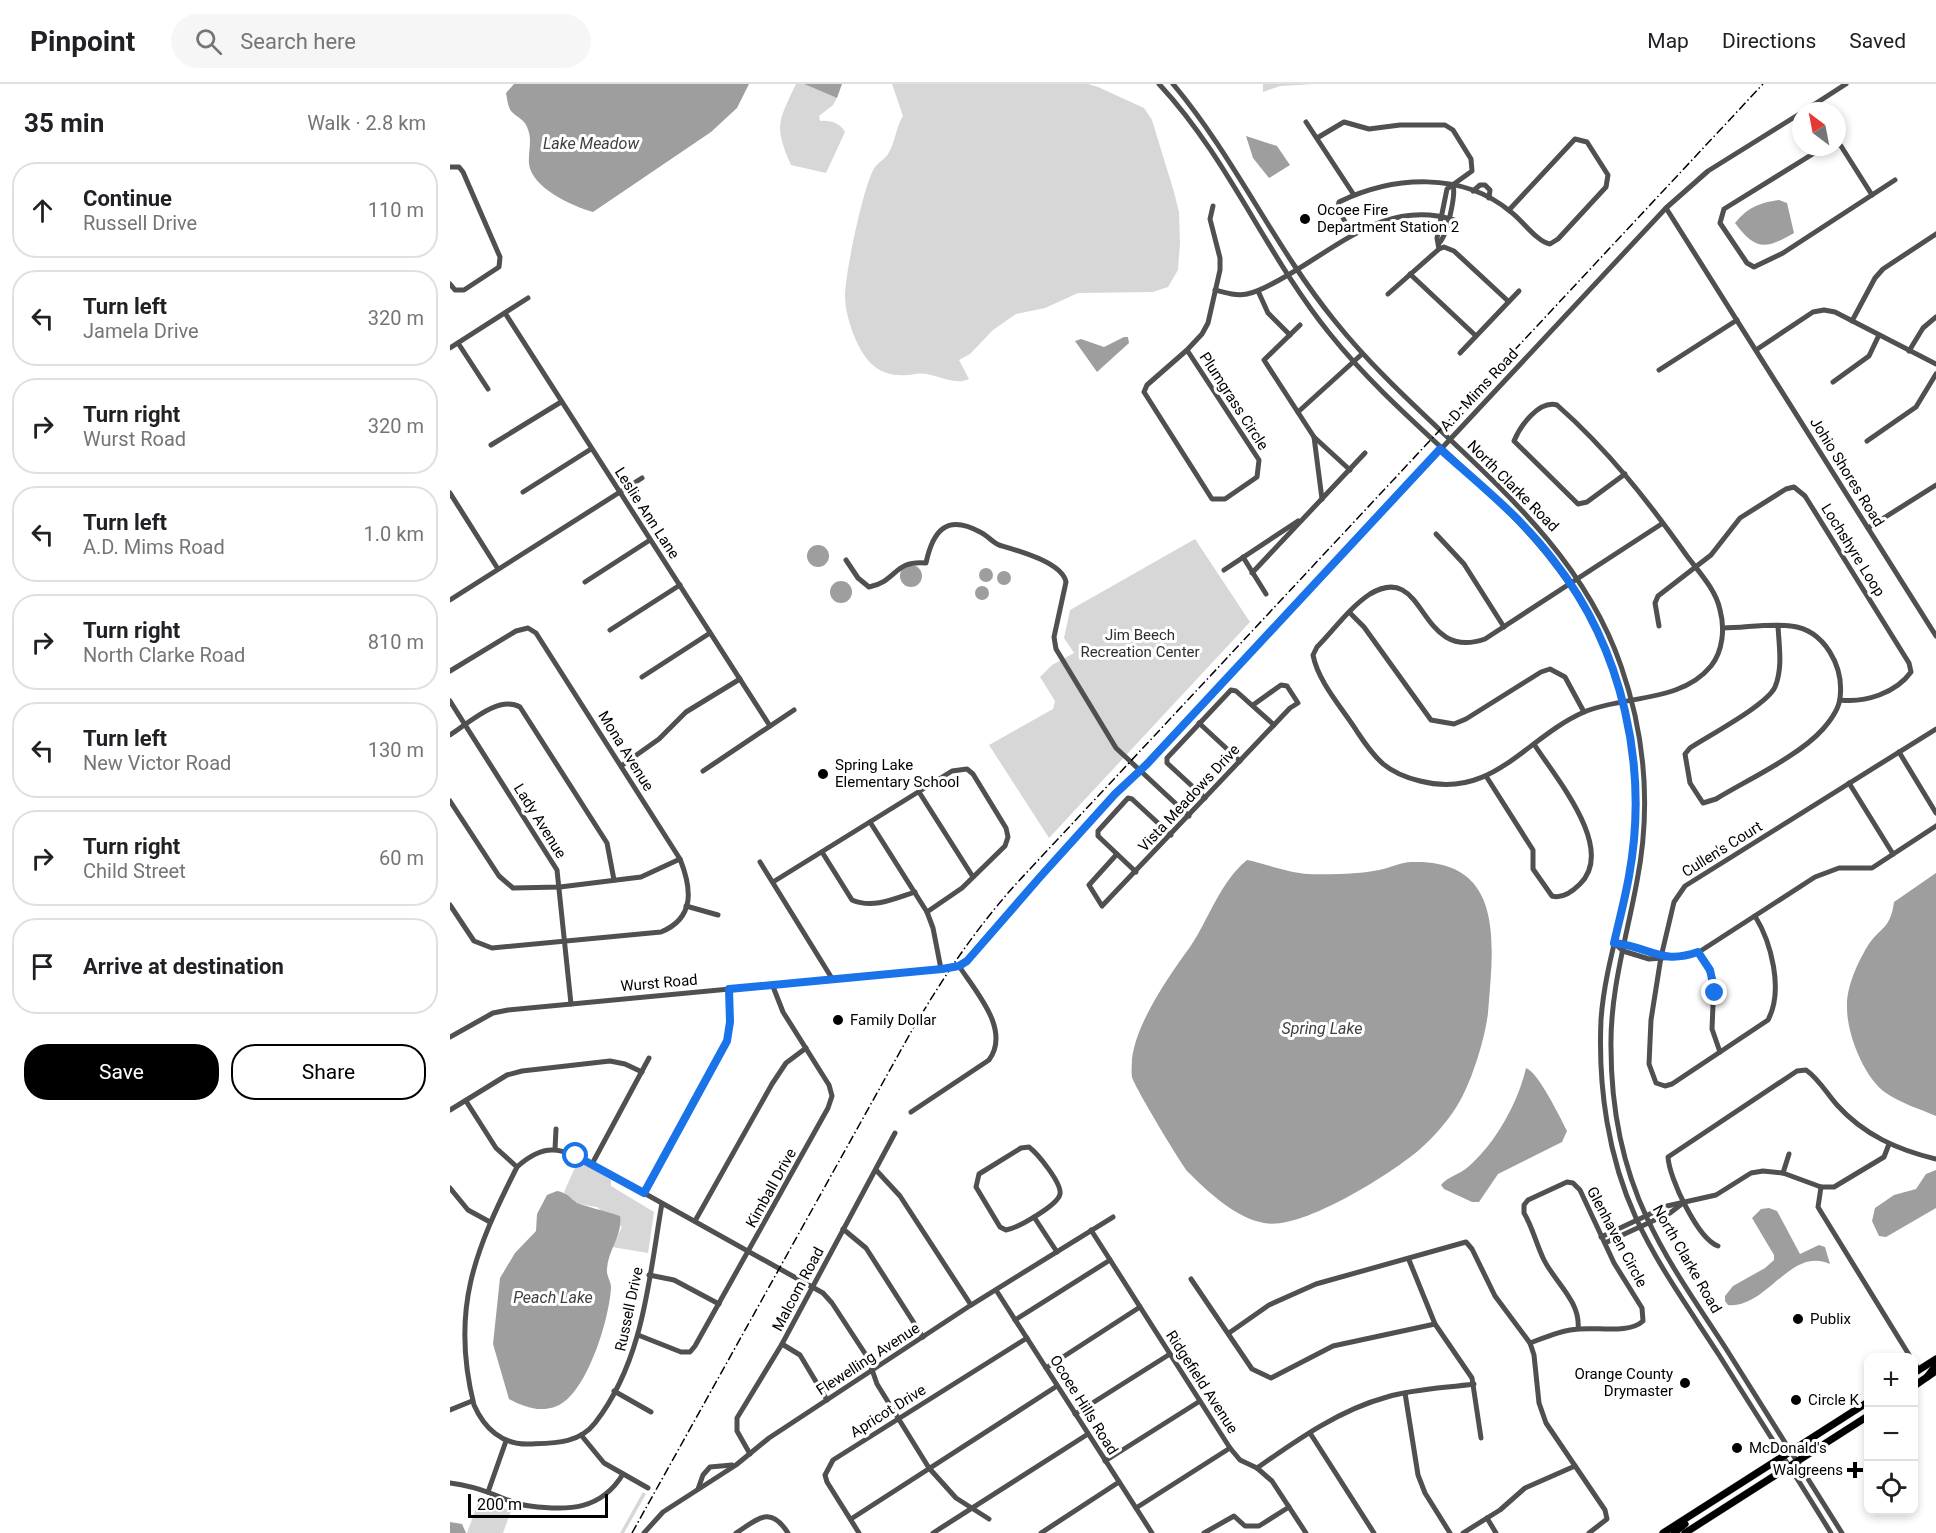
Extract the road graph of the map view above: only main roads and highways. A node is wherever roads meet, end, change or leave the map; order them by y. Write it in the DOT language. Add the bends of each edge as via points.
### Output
graph roads {
  1 [pos="1936,1359"];
  2 [pos="1936,1365"];
  3 [pos="1918,1370"];
  4 [pos="1936,1371"];
  5 [pos="1927,1378"];
  6 [pos="1918,1384"];
  7 [pos="1864,1405"];
  8 [pos="1864,1419"];
  9 [pos="1715,1500"];
  10 [pos="1664,1533"];
  11 [pos="1674,1533"];
  12 [pos="1685,1533"];
  1 -- 3 [label="main road"];
  2 -- 5 [label="main road"];
  4 -- 5 [label="main road"];
  5 -- 6 [label="main road"];
  7 -- 9 [label="main road"];
  8 -- 12 [label="main road"];
  9 -- 10 [label="main road"];
  9 -- 11 [label="main road"];
}
